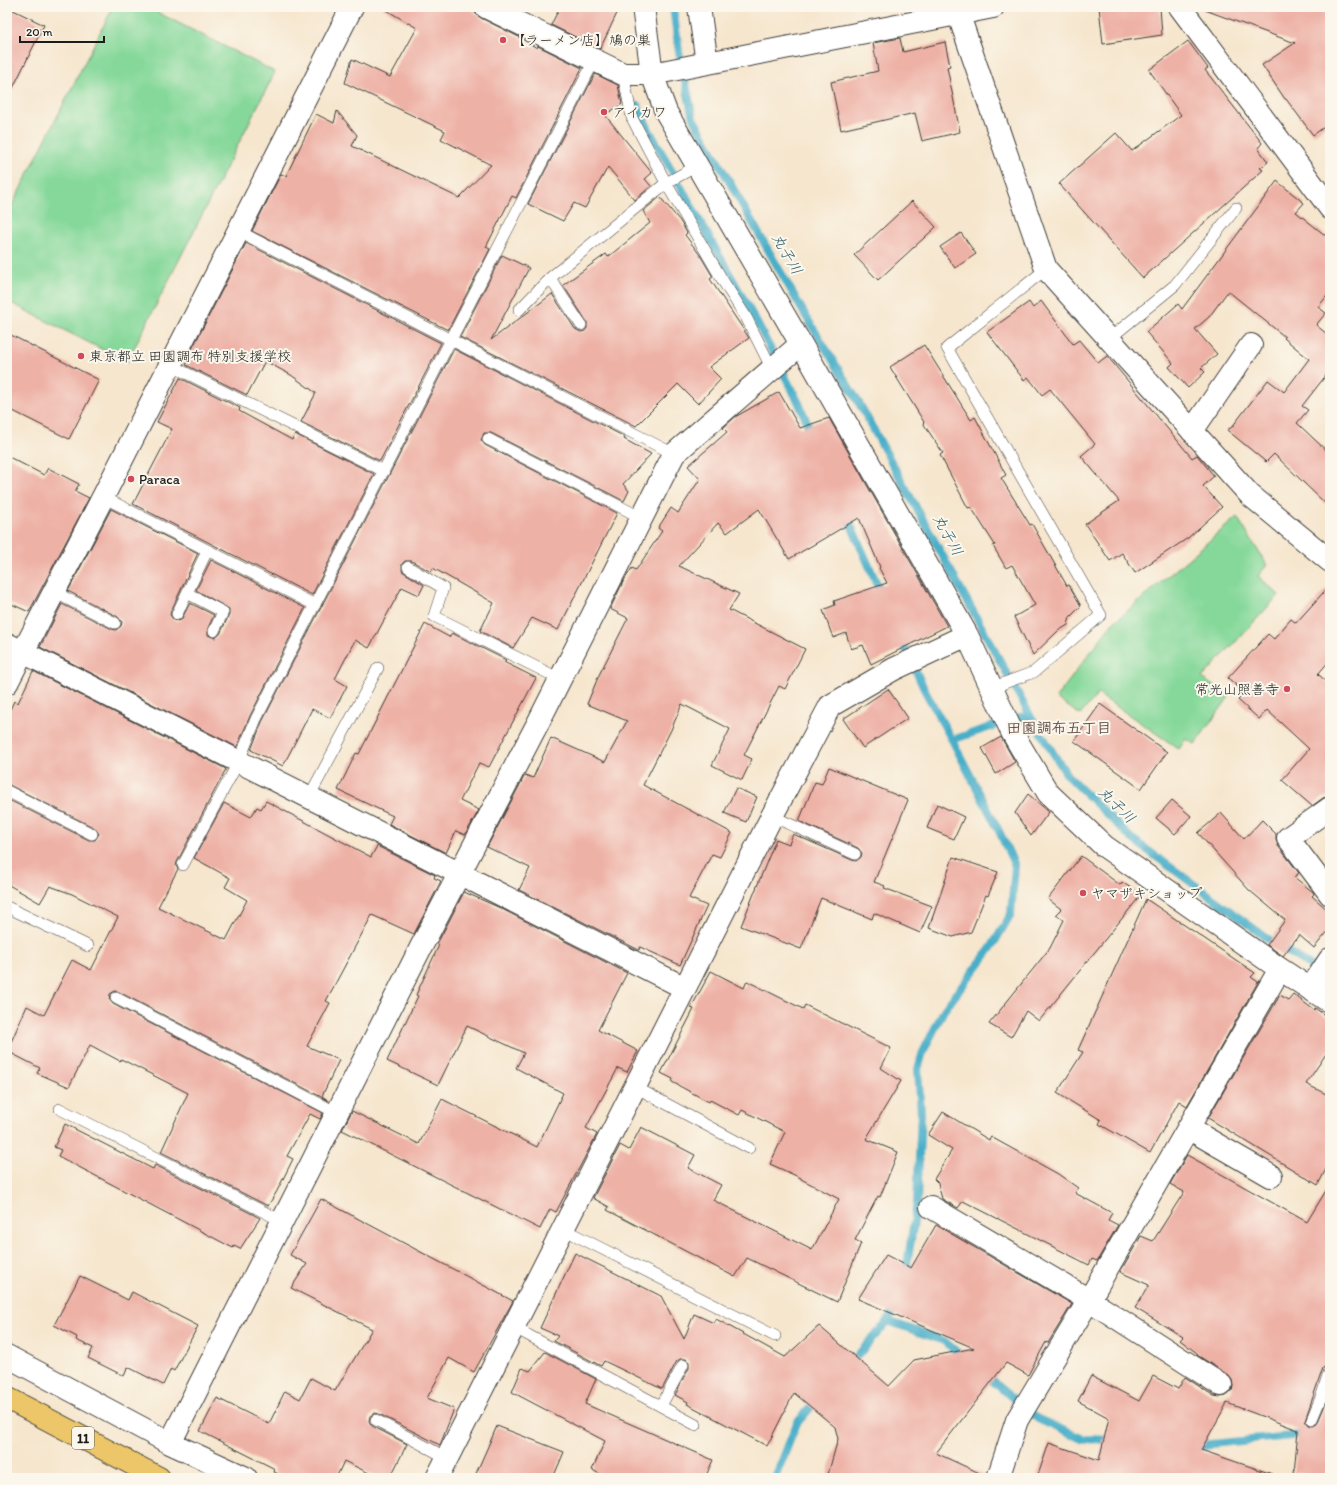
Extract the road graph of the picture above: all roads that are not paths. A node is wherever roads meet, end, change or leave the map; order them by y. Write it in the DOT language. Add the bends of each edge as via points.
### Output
graph roads {
  1 [pos="352,7"];
  2 [pos="486,7"];
  3 [pos="643,7"];
  4 [pos="699,7"];
  5 [pos="993,7"];
  6 [pos="1180,7"];
  7 [pos="957,10"];
  8 [pos="594,61"];
  9 [pos="707,64"];
  10 [pos="623,74"];
  11 [pos="652,74"];
  12 [pos="691,169"];
  13 [pos="668,181"];
  14 [pos="1236,208"];
  15 [pos="1330,208"];
  16 [pos="238,231"];
  17 [pos="1046,269"];
  18 [pos="550,278"];
  19 [pos="519,310"];
  20 [pos="581,325"];
  21 [pos="1109,339"];
  22 [pos="451,340"];
  23 [pos="1252,345"];
  24 [pos="797,348"];
  25 [pos="170,364"];
  26 [pos="772,369"];
  27 [pos="1192,431"];
  28 [pos="488,439"];
  29 [pos="674,454"];
  30 [pos="384,471"];
  31 [pos="103,497"];
  32 [pos="642,518"];
  33 [pos="208,551"];
  34 [pos="1330,560"];
  35 [pos="408,567"];
  36 [pos="54,592"];
  37 [pos="187,593"];
  38 [pos="315,605"];
  39 [pos="177,614"];
  40 [pos="115,623"];
  41 [pos="214,631"];
  42 [pos="967,635"];
  43 [pos="15,648"];
  44 [pos="378,668"];
  45 [pos="560,679"];
  46 [pos="7,683"];
  47 [pos="991,688"];
  48 [pos="239,761"];
  49 [pos="7,791"];
  50 [pos="309,797"];
  51 [pos="1330,808"];
  52 [pos="772,816"];
  53 [pos="92,834"];
  54 [pos="855,854"];
  55 [pos="183,865"];
  56 [pos="459,873"];
  57 [pos="1330,894"];
  58 [pos="7,907"];
  59 [pos="88,946"];
  60 [pos="1330,960"];
  61 [pos="1280,969"];
  62 [pos="685,988"];
  63 [pos="1310,989"];
  64 [pos="116,998"];
  65 [pos="1330,1002"];
  66 [pos="635,1087"];
  67 [pos="60,1109"];
  68 [pos="337,1112"];
  69 [pos="1188,1128"];
  70 [pos="749,1148"];
  71 [pos="1271,1176"];
  72 [pos="931,1207"];
  73 [pos="282,1221"];
  74 [pos="563,1229"];
  75 [pos="1089,1300"];
  76 [pos="513,1327"];
  77 [pos="775,1336"];
  78 [pos="7,1356"];
  79 [pos="683,1365"];
  80 [pos="1330,1370"];
  81 [pos="1220,1385"];
  82 [pos="7,1398"];
  83 [pos="661,1406"];
  84 [pos="1312,1419"];
  85 [pos="376,1420"];
  86 [pos="696,1425"];
  87 [pos="170,1443"];
  88 [pos="447,1458"];
  89 [pos="159,1478"];
  90 [pos="246,1478"];
  91 [pos="437,1478"];
  92 [pos="998,1478"];
  1 -- 16 [label="street"];
  2 -- 8 [label="street"];
  3 -- 11 [label="street"];
  4 -- 9 [label="street"];
  5 -- 7 [label="street"];
  6 -- 15 [label="street"];
  7 -- 9 [label="street"];
  7 -- 17 [label="street"];
  8 -- 10 [label="street"];
  8 -- 22 [label="lane"];
  9 -- 11 [label="street"];
  10 -- 11 [label="street"];
  10 -- 13 [label="lane" via="632,118"];
  11 -- 12 [label="street"];
  12 -- 13 [label="lane"];
  12 -- 24 [label="street"];
  13 -- 18 [label="lane"];
  13 -- 26 [label="lane" via="723,281 746,317"];
  14 -- 21 [label="lane" via="1175,285"];
  16 -- 22 [label="lane"];
  16 -- 25 [label="street"];
  17 -- 21 [label="street"];
  17 -- 47 [label="lane" via="947,348 1101,615 1034,672"];
  18 -- 19 [label="lane"];
  18 -- 20 [label="lane"];
  21 -- 27 [label="street"];
  22 -- 29 [label="lane"];
  22 -- 30 [label="lane"];
  23 -- 27 [label="street"];
  24 -- 26 [label="street"];
  24 -- 42 [label="street"];
  25 -- 30 [label="lane"];
  25 -- 31 [label="street"];
  26 -- 29 [label="street"];
  27 -- 34 [label="street" via="1250,495"];
  28 -- 32 [label="lane"];
  29 -- 32 [label="street"];
  30 -- 38 [label="lane"];
  31 -- 33 [label="lane"];
  31 -- 36 [label="street"];
  32 -- 45 [label="street"];
  33 -- 37 [label="lane"];
  33 -- 38 [label="lane"];
  35 -- 45 [label="lane" via="443,588 434,616"];
  36 -- 40 [label="lane"];
  36 -- 43 [label="street"];
  37 -- 39 [label="lane"];
  37 -- 41 [label="lane" via="223,612"];
  38 -- 48 [label="lane" via="256,719"];
  42 -- 47 [label="street"];
  42 -- 52 [label="street" via="894,669 830,706"];
  43 -- 46 [label="street"];
  43 -- 48 [label="street"];
  44 -- 50 [label="lane"];
  45 -- 56 [label="street"];
  47 -- 61 [label="street" via="1013,734 1048,793 1104,846"];
  48 -- 50 [label="street"];
  48 -- 55 [label="lane"];
  49 -- 53 [label="lane"];
  50 -- 56 [label="street"];
  51 -- 57 [label="street" via="1288,838"];
  52 -- 54 [label="lane"];
  52 -- 62 [label="street"];
  56 -- 62 [label="street"];
  56 -- 68 [label="street"];
  58 -- 59 [label="lane"];
  60 -- 63 [label="street"];
  61 -- 63 [label="street"];
  61 -- 69 [label="street"];
  62 -- 66 [label="street"];
  63 -- 65 [label="street"];
  64 -- 68 [label="lane"];
  66 -- 70 [label="lane"];
  66 -- 74 [label="street"];
  67 -- 73 [label="lane"];
  68 -- 73 [label="street"];
  69 -- 71 [label="street"];
  69 -- 75 [label="street"];
  72 -- 75 [label="street"];
  73 -- 87 [label="street"];
  74 -- 76 [label="street"];
  74 -- 77 [label="lane"];
  75 -- 81 [label="street"];
  75 -- 92 [label="street" via="1017,1420"];
  76 -- 83 [label="lane"];
  76 -- 88 [label="street"];
  78 -- 87 [label="street"];
  79 -- 83 [label="lane"];
  80 -- 84 [label="lane"];
  82 -- 89 [label="main road, 11"];
  83 -- 86 [label="lane"];
  85 -- 88 [label="lane"];
  87 -- 90 [label="street"];
  88 -- 91 [label="street"];
}
